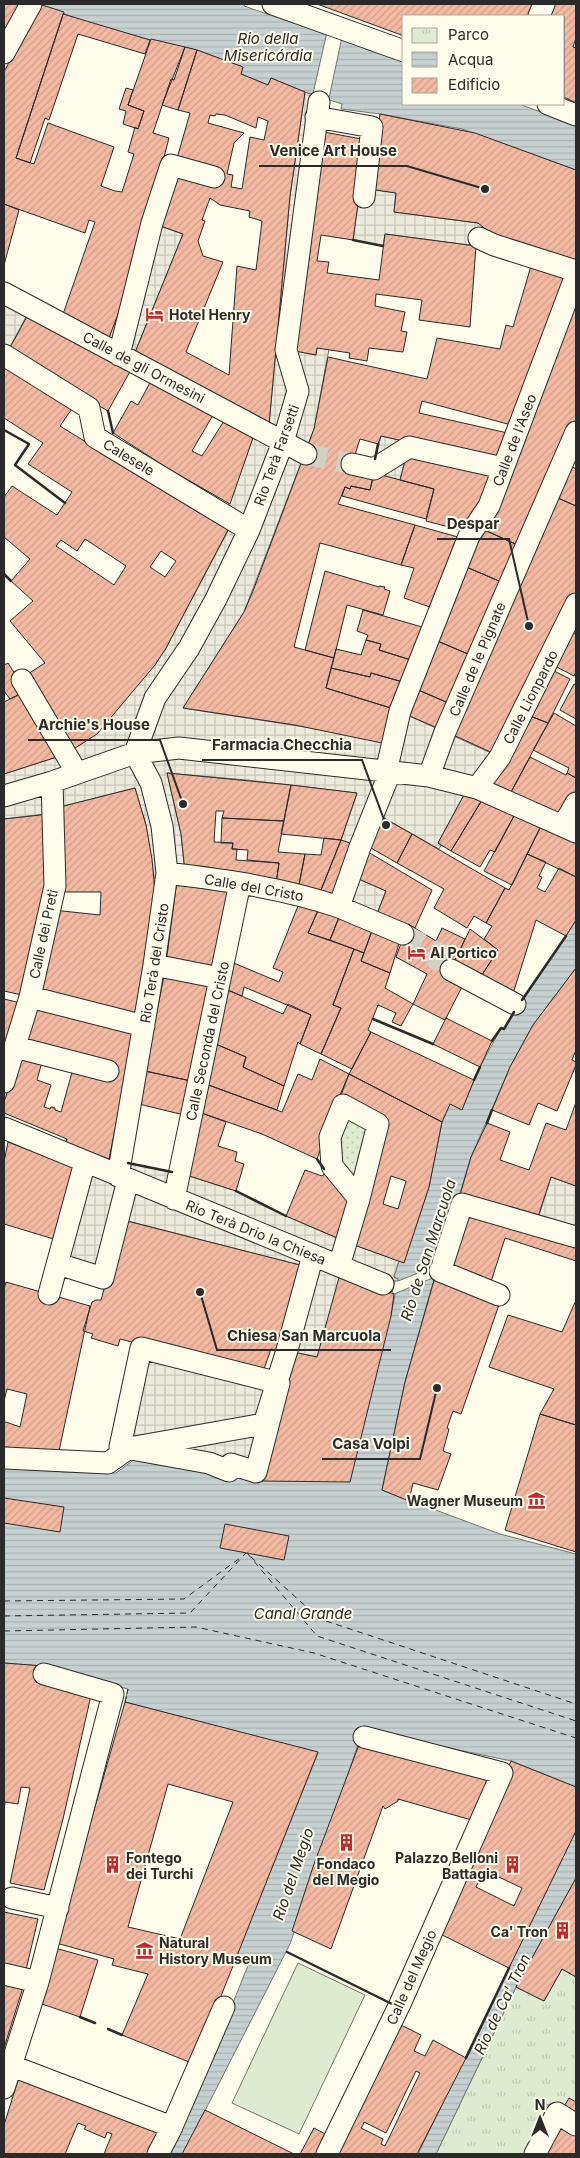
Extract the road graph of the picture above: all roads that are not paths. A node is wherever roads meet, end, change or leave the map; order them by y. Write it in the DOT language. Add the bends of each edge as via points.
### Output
graph roads {
  1 [pos="30,4"];
  2 [pos="273,4"];
  3 [pos="307,10"];
  4 [pos="402,50"];
  5 [pos="4,53"];
  6 [pos="551,105"];
  7 [pos="576,115"];
  8 [pos="214,177"];
  9 [pos="364,197"];
  10 [pos="479,238"];
  11 [pos="576,271"];
  12 [pos="576,275"];
  13 [pos="4,294"];
  14 [pos="4,354"];
  15 [pos="120,355"];
  16 [pos="576,432"];
  17 [pos="283,442"];
  18 [pos="306,454"];
  19 [pos="352,464"];
  20 [pos="503,468"];
  21 [pos="248,530"];
  22 [pos="576,604"];
  23 [pos="22,680"];
  24 [pos="135,753"];
  25 [pos="382,771"];
  26 [pos="77,773"];
  27 [pos="428,776"];
  28 [pos="52,782"];
  29 [pos="478,789"];
  30 [pos="4,796"];
  31 [pos="576,803"];
  32 [pos="570,829"];
  33 [pos="167,873"];
  34 [pos="240,883"];
  35 [pos="340,907"];
  36 [pos="402,934"];
  37 [pos="154,965"];
  38 [pos="451,970"];
  39 [pos="220,978"];
  40 [pos="30,997"];
  41 [pos="515,1004"];
  42 [pos="144,1026"];
  43 [pos="15,1047"];
  44 [pos="123,1074"];
  45 [pos="4,1082"];
  46 [pos="4,1128"];
  47 [pos="85,1162"];
  48 [pos="123,1178"];
  49 [pos="174,1199"];
  50 [pos="358,1199"];
  51 [pos="576,1237"];
  52 [pos="313,1255"];
  53 [pos="58,1264"];
  54 [pos="339,1266"];
  55 [pos="383,1284"];
  56 [pos="49,1294"];
  57 [pos="499,1295"];
  58 [pos="278,1382"];
  59 [pos="264,1424"];
  60 [pos="129,1448"];
  61 [pos="5,1458"];
  62 [pos="252,1471"];
  63 [pos="44,1674"];
  64 [pos="364,1737"];
  65 [pos="12,1898"];
  66 [pos="58,1908"];
  67 [pos="4,1974"];
  68 [pos="38,1982"];
  69 [pos="224,2007"];
  70 [pos="12,2066"];
  71 [pos="4,2088"];
  72 [pos="576,2125"];
  73 [pos="172,2127"];
  74 [pos="158,2154"];
  75 [pos="327,2154"];
  76 [pos="535,2154"];
  1 -- 5 [label="street"];
  2 -- 3 [label="street"];
  3 -- 4 [label="street"];
  6 -- 7 [label="street"];
  8 -- 15 [label="street" via="171,165 152,223"];
  9 -- 17 [label="street, Rio Terà Farsetti" via="372,127 318,110 286,350 298,391"];
  10 -- 11 [label="street"];
  12 -- 20 [label="street, Calle de l'Aseo"];
  13 -- 15 [label="street, Calle de gli Ormesini"];
  14 -- 21 [label="street, Calesele" via="89,408 94,437"];
  15 -- 17 [label="street, Calle de gli Ormesini"];
  16 -- 27 [label="street, Calle de le Pignate"];
  17 -- 18 [label="street, Calle de gli Ormesini"];
  17 -- 21 [label="street, Rio Terà Farsetti"];
  19 -- 20 [label="street" via="374,469 409,447"];
  20 -- 25 [label="street, Calle de l'Aseo" via="489,506 469,536 400,711"];
  21 -- 24 [label="street, Rio Terà Farsetti" via="189,648 155,698"];
  22 -- 29 [label="street, Calle Lionpardo" via="500,756"];
  23 -- 26 [label="street"];
  24 -- 25 [label="street" via="179,748"];
  24 -- 26 [label="street"];
  24 -- 33 [label="street, Rio Terà del Cristo" via="151,783 162,826"];
  25 -- 27 [label="street"];
  25 -- 35 [label="street, Calle de l'Aseo"];
  26 -- 28 [label="street"];
  27 -- 29 [label="street"];
  28 -- 30 [label="street"];
  28 -- 40 [label="street, Calle dei Preti" via="55,886"];
  29 -- 32 [label="street"];
  31 -- 32 [label="street"];
  33 -- 34 [label="street, Calle del Cristo"];
  33 -- 37 [label="street, Rio Terà del Cristo"];
  34 -- 35 [label="street, Calle del Cristo" via="306,896"];
  34 -- 39 [label="street, Calle Seconda del Cristo"];
  35 -- 36 [label="street, Calle del Cristo"];
  37 -- 39 [label="street"];
  37 -- 42 [label="street, Rio Terà del Cristo"];
  38 -- 41 [label="street"];
  39 -- 49 [label="street, Calle Seconda del Cristo"];
  40 -- 42 [label="street"];
  40 -- 43 [label="street, Calle dei Preti"];
  42 -- 44 [label="street, Rio Terà del Cristo"];
  43 -- 44 [label="street"];
  43 -- 45 [label="street, Calle dei Preti"];
  44 -- 48 [label="street, Rio Terà del Cristo"];
  46 -- 47 [label="street, Rio Terà Drio la Chiesa"];
  47 -- 48 [label="street, Rio Terà Drio la Chiesa"];
  47 -- 53 [label="street"];
  48 -- 49 [label="street, Rio Terà Drio la Chiesa"];
  48 -- 53 [label="street" via="118,1218 103,1278"];
  49 -- 52 [label="street, Rio Terà Drio la Chiesa"];
  50 -- 54 [label="street"];
  51 -- 57 [label="street" via="462,1204 442,1267"];
  52 -- 54 [label="street, Rio Terà Drio la Chiesa"];
  52 -- 58 [label="street"];
  53 -- 56 [label="street"];
  54 -- 55 [label="street, Rio Terà Drio la Chiesa"];
  58 -- 59 [label="street"];
  58 -- 60 [label="street" via="141,1348 120,1447"];
  58 -- 62 [label="street" via="256,1472"];
  59 -- 60 [label="street"];
  59 -- 62 [label="street"];
  60 -- 61 [label="street" via="108,1463"];
  60 -- 62 [label="street" via="209,1463 229,1471 231,1464"];
  63 -- 66 [label="street" via="113,1694"];
  64 -- 75 [label="street, Calle del Megio" via="496,1785 400,2004"];
  65 -- 66 [label="street"];
  66 -- 68 [label="street"];
  67 -- 68 [label="street"];
  68 -- 70 [label="street"];
  69 -- 73 [label="street"];
  70 -- 71 [label="street"];
  70 -- 73 [label="street"];
  72 -- 76 [label="street" via="557,2113"];
  73 -- 74 [label="street"];
}
